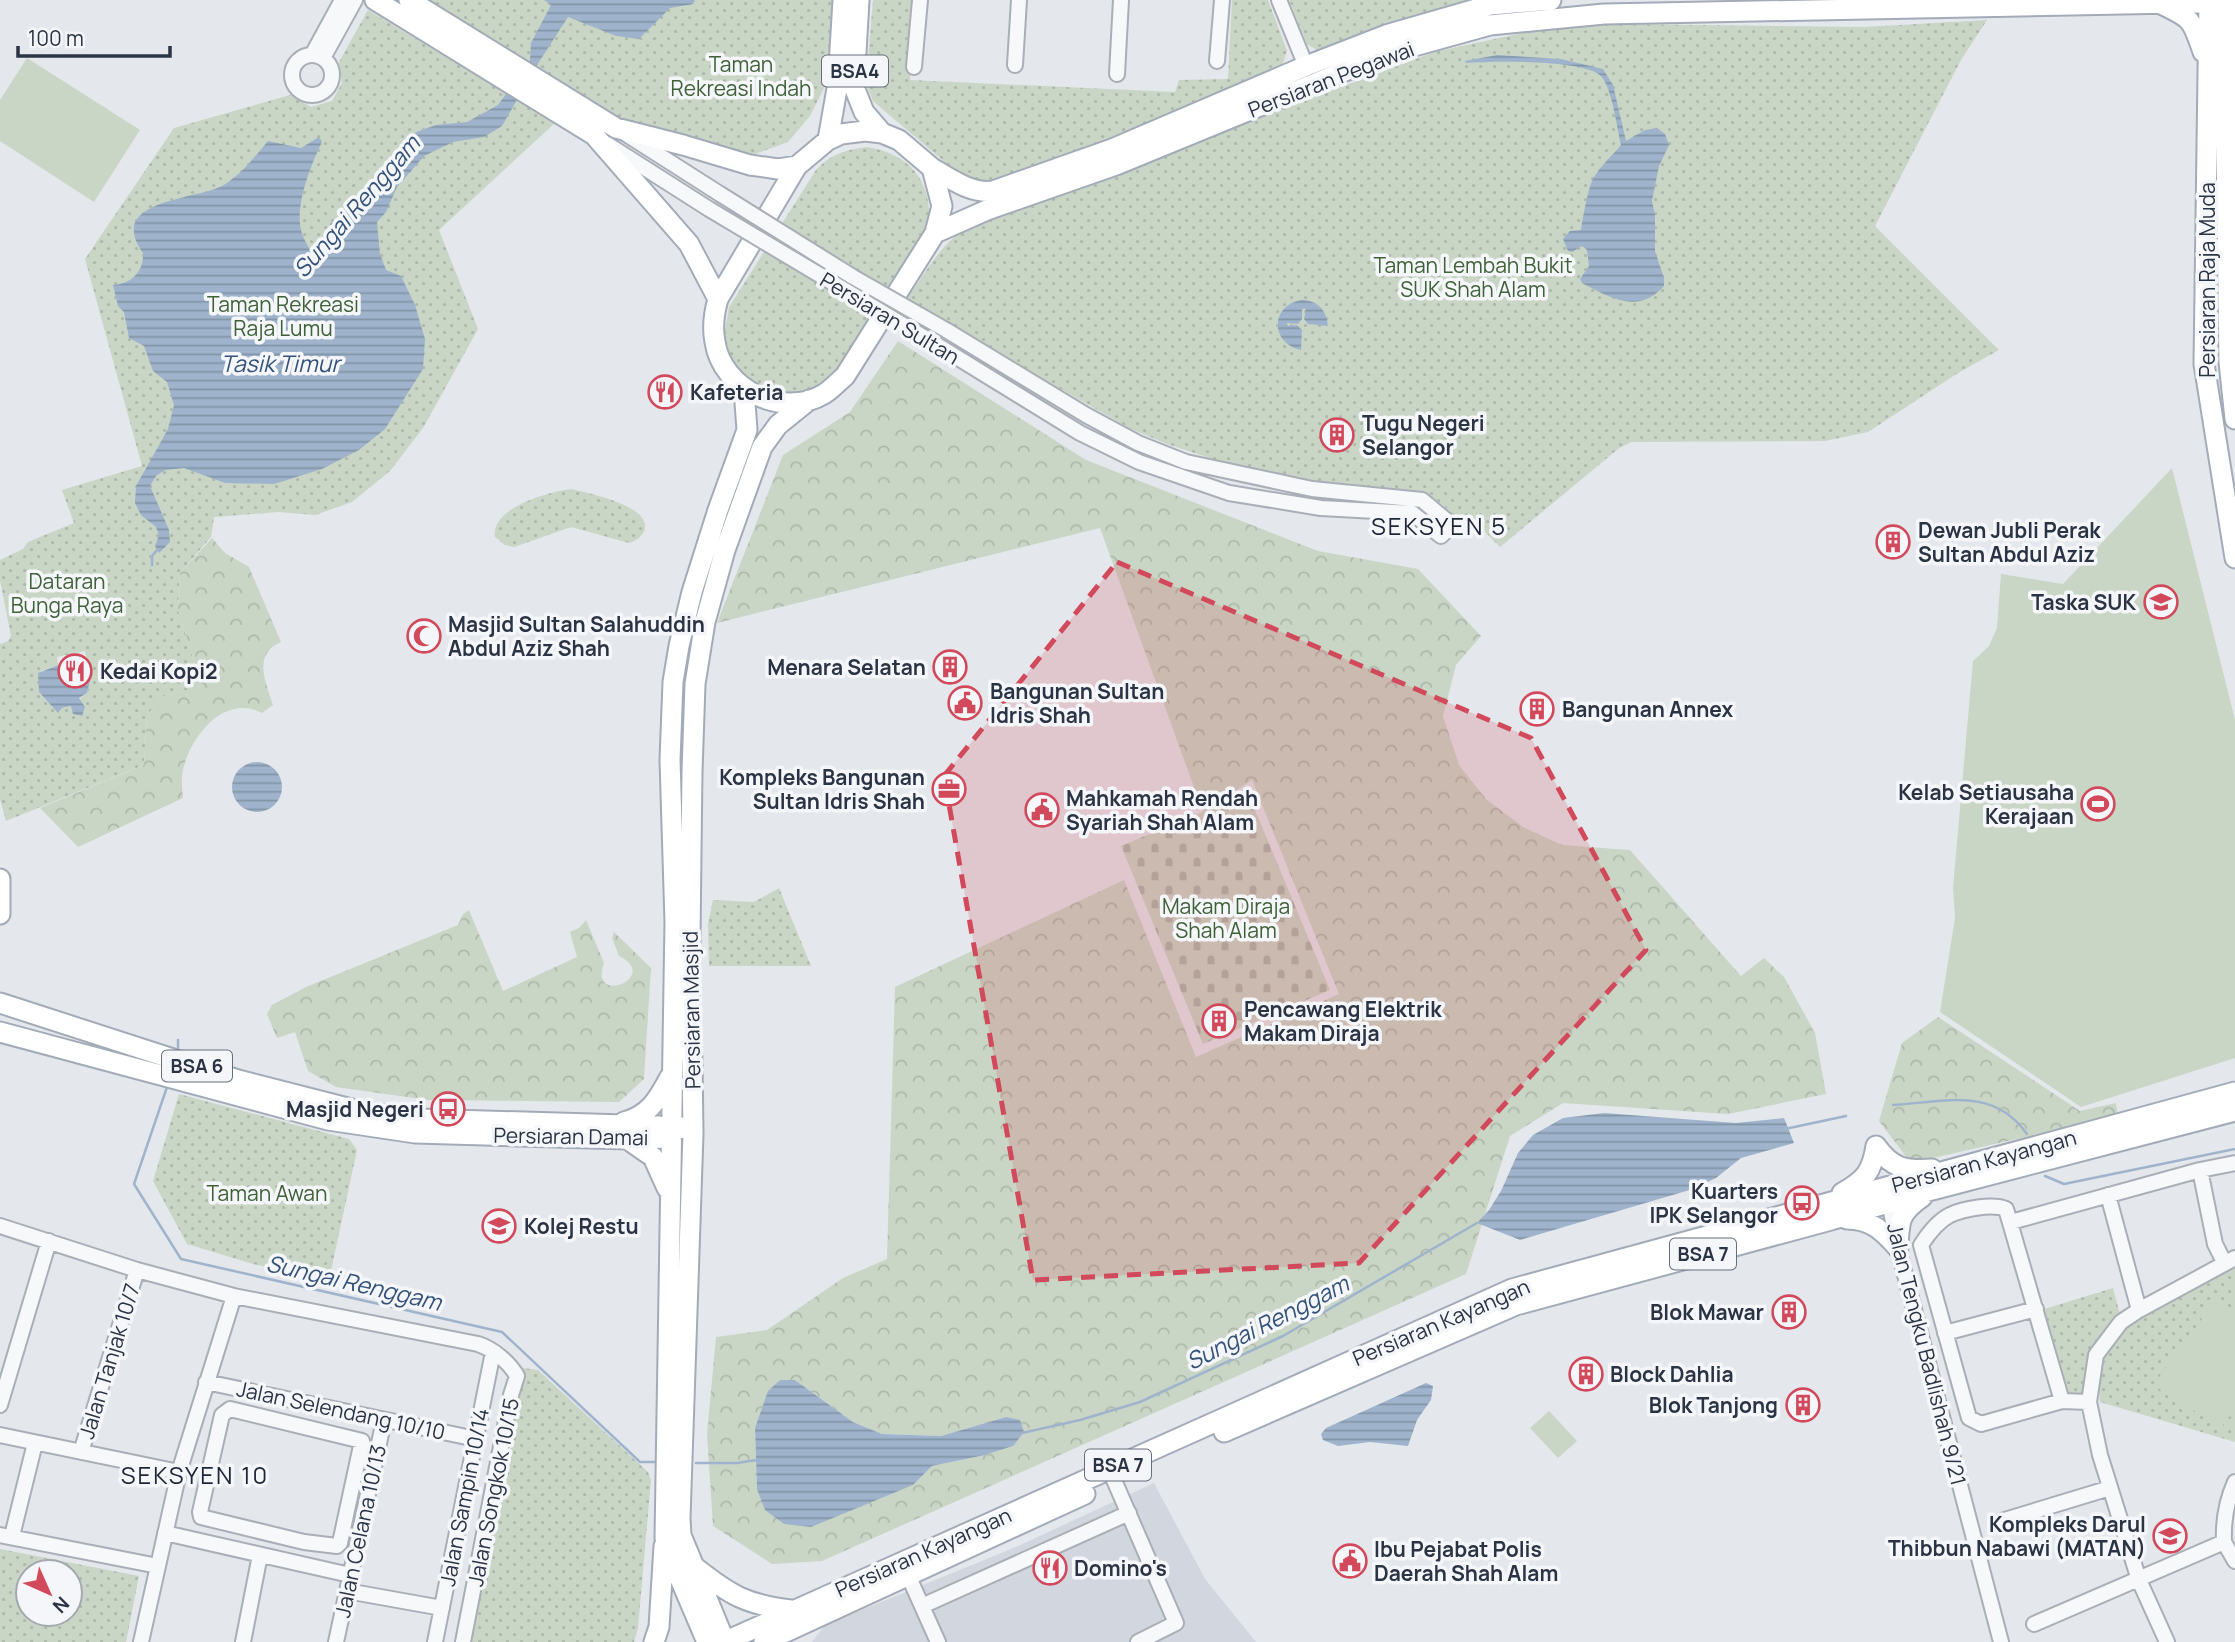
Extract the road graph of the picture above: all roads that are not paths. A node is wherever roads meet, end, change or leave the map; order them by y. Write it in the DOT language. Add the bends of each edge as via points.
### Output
graph roads {
  1 [pos="342,0"];
  2 [pos="355,0"];
  3 [pos="375,0"];
  4 [pos="409,0"];
  5 [pos="843,0"];
  6 [pos="859,0"];
  7 [pos="920,0"];
  8 [pos="1018,0"];
  9 [pos="1121,0"];
  10 [pos="1222,0"];
  11 [pos="1279,0"];
  12 [pos="1550,0"];
  13 [pos="2219,1"];
  14 [pos="2159,3"];
  15 [pos="1879,4"];
  16 [pos="1217,61"];
  17 [pos="2231,64"];
  18 [pos="1015,65"];
  19 [pos="1306,66"];
  20 [pos="914,67"];
  21 [pos="2209,70"];
  22 [pos="1117,74"];
  23 [pos="560,104"];
  24 [pos="616,128"];
  25 [pos="882,133"];
  26 [pos="594,135"];
  27 [pos="2230,135"];
  28 [pos="828,141"];
  29 [pos="797,166"];
  30 [pos="932,168"];
  31 [pos="935,233"];
  32 [pos="718,299"];
  33 [pos="2229,355"];
  34 [pos="2203,358"];
  35 [pos="744,389"];
  36 [pos="809,400"];
  37 [pos="2235,419"];
  38 [pos="2235,558"];
  39 [pos="0,879"];
  40 [pos="0,914"];
  41 [pos="0,989"];
  42 [pos="0,1003"];
  43 [pos="29,1013"];
  44 [pos="689,1019"];
  45 [pos="0,1032"];
  46 [pos="31,1040"];
  47 [pos="0,1041"];
  48 [pos="671,1076"];
  49 [pos="2235,1092"];
  50 [pos="2235,1111"];
  51 [pos="369,1120"];
  52 [pos="622,1132"];
  53 [pos="672,1134"];
  54 [pos="2235,1163"];
  55 [pos="1962,1167"];
  56 [pos="2200,1170"];
  57 [pos="1932,1190"];
  58 [pos="669,1193"];
  59 [pos="2108,1195"];
  60 [pos="1887,1196"];
  61 [pos="689,1202"];
  62 [pos="1828,1212"];
  63 [pos="2008,1216"];
  64 [pos="0,1226"];
  65 [pos="49,1241"];
  66 [pos="1898,1248"];
  67 [pos="2229,1260"];
  68 [pos="137,1270"];
  69 [pos="234,1296"];
  70 [pos="2036,1309"];
  71 [pos="2139,1310"];
  72 [pos="1945,1334"];
  73 [pos="493,1352"];
  74 [pos="206,1382"];
  75 [pos="274,1397"];
  76 [pos="2062,1401"];
  77 [pos="2089,1402"];
  78 [pos="0,1405"];
  79 [pos="317,1406"];
  80 [pos="270,1417"];
  81 [pos="384,1420"];
  82 [pos="313,1428"];
  83 [pos="0,1435"];
  84 [pos="476,1439"];
  85 [pos="35,1443"];
  86 [pos="81,1452"];
  87 [pos="179,1472"];
  88 [pos="1114,1480"];
  89 [pos="2235,1482"];
  90 [pos="2110,1488"];
  91 [pos="1129,1513"];
  92 [pos="1998,1522"];
  93 [pos="240,1527"];
  94 [pos="165,1533"];
  95 [pos="6,1535"];
  96 [pos="665,1538"];
  97 [pos="304,1542"];
  98 [pos="2224,1542"];
  99 [pos="234,1549"];
  100 [pos="260,1555"];
  101 [pos="2235,1561"];
  102 [pos="299,1564"];
  103 [pos="693,1565"];
  104 [pos="158,1566"];
  105 [pos="350,1575"];
  106 [pos="908,1575"];
  107 [pos="2139,1580"];
  108 [pos="347,1591"];
  109 [pos="922,1605"];
  110 [pos="442,1608"];
  111 [pos="796,1618"];
  112 [pos="2034,1624"];
  113 [pos="141,1642"];
  114 [pos="243,1642"];
  115 [pos="336,1642"];
  116 [pos="435,1642"];
  117 [pos="463,1642"];
  118 [pos="654,1642"];
  119 [pos="707,1642"];
  120 [pos="725,1642"];
  121 [pos="764,1642"];
  122 [pos="786,1642"];
  123 [pos="938,1642"];
  124 [pos="1138,1642"];
  125 [pos="2001,1642"];
  126 [pos="2167,1642"];
  1 -- 2 [label="street" via="318,57"];
  3 -- 23 [label="main road, Persiaran Sultan"];
  4 -- 23 [label="main road, Persiaran Sultan"];
  5 -- 28 [label="main road, BSA4" via="838,83"];
  6 -- 25 [label="main road, BSA4" via="854,87 864,112"];
  7 -- 20 [label="street"];
  8 -- 18 [label="street"];
  9 -- 22 [label="street"];
  10 -- 16 [label="street"];
  11 -- 19 [label="street"];
  12 -- 19 [label="main road, Persiaran Pegawai" via="1490,5 1386,35"];
  13 -- 14 [label="main road, Persiaran Pegawai"];
  13 -- 17 [label="main road, Persiaran Raja Muda"];
  13 -- 21 [label="main road, Persiaran Raja Muda"];
  14 -- 15 [label="main road, Persiaran Pegawai"];
  14 -- 21 [label="main road" via="2193,23"];
  15 -- 31 [label="main road, Persiaran Pegawai" via="1604,14 1490,25 1389,53"];
  17 -- 27 [label="main road, Persiaran Raja Muda"];
  19 -- 30 [label="main road, Persiaran Pegawai" via="1112,149 993,191 982,193"];
  21 -- 34 [label="main road, Persiaran Raja Muda"];
  23 -- 24 [label="main road, Persiaran Sultan"];
  23 -- 26 [label="main road, Persiaran Sultan"];
  24 -- 26 [label="street, Persiaran Sultan, bridge" via="853,277 1138,443 1186,462 1312,489 1422,500 1447,531 1412,513 1321,508 1228,493 1139,462 1080,433"];
  24 -- 29 [label="main road" via="750,165"];
  25 -- 28 [label="main road" via="849,133"];
  25 -- 30 [label="main road, Persiaran Pegawai" via="899,140"];
  26 -- 32 [label="main road" via="689,244"];
  27 -- 33 [label="main road, Persiaran Raja Muda"];
  28 -- 29 [label="main road"];
  29 -- 32 [label="main road"];
  30 -- 31 [label="main road" via="942,206"];
  31 -- 36 [label="main road, Persiaran Masjid" via="845,376 823,395"];
  32 -- 35 [label="main road" via="713,319 715,343 726,371"];
  33 -- 34 [label="main road"];
  33 -- 37 [label="main road, Persiaran Raja Muda"];
  34 -- 38 [label="main road, Persiaran Raja Muda"];
  35 -- 36 [label="main road" via="767,400"];
  35 -- 48 [label="main road, Persiaran Masjid" via="747,430 692,592 673,682"];
  36 -- 44 [label="main road, Persiaran Masjid" via="778,425 762,447 705,622 695,684"];
  39 -- 40 [label="main road"];
  41 -- 43 [label="main road"];
  42 -- 43 [label="main road, Persiaran Damai / BSA 6"];
  43 -- 51 [label="main road, Persiaran Damai / BSA 6"];
  44 -- 53 [label="main road" via="685,1121"];
  44 -- 61 [label="main road, Persiaran Masjid" via="693,1134"];
  45 -- 46 [label="main road, Persiaran Damai / BSA 6"];
  46 -- 47 [label="main road"];
  46 -- 51 [label="main road, Persiaran Damai / BSA 6" via="328,1120"];
  48 -- 52 [label="main road" via="652,1108"];
  48 -- 53 [label="main road, Persiaran Masjid"];
  49 -- 55 [label="main road, Persiaran Kayangan / BSA 7"];
  50 -- 57 [label="main road, Persiaran Kayangan / BSA 7"];
  51 -- 52 [label="main road, Persiaran Damai / BSA 6" via="415,1133"];
  52 -- 53 [label="main road, Persiaran Damai / BSA 6" via="663,1138"];
  52 -- 58 [label="main road" via="653,1157"];
  53 -- 58 [label="main road, Persiaran Masjid"];
  53 -- 61 [label="main road" via="685,1154"];
  54 -- 56 [label="street"];
  55 -- 60 [label="main road, Persiaran Kayangan / BSA 7"];
  55 -- 62 [label="main road" via="1915,1170 1895,1166 1876,1146 1864,1178"];
  56 -- 59 [label="street"];
  56 -- 67 [label="street" via="2215,1244"];
  57 -- 60 [label="main road, Persiaran Kayangan / BSA 7"];
  57 -- 66 [label="main road" via="1902,1215"];
  58 -- 96 [label="main road, Persiaran Masjid"];
  59 -- 63 [label="street"];
  59 -- 71 [label="street"];
  60 -- 62 [label="main road, Persiaran Kayangan / BSA 7"];
  60 -- 66 [label="street, Jalan Tengku Badlishah 9/21"];
  61 -- 103 [label="main road, Persiaran Masjid" via="680,1518 681,1535"];
  62 -- 66 [label="main road" via="1870,1222"];
  62 -- 88 [label="main road, Persiaran Kayangan / BSA 7" via="1516,1305"];
  62 -- 111 [label="main road, Persiaran Kayangan / BSA 7" via="1512,1289"];
  63 -- 70 [label="street"];
  63 -- 72 [label="street" via="1993,1205 1950,1215 1922,1245"];
  64 -- 65 [label="street"];
  65 -- 68 [label="street"];
  65 -- 78 [label="street"];
  66 -- 125 [label="street, Jalan Tengku Badlishah 9/21"];
  67 -- 71 [label="street"];
  68 -- 69 [label="street"];
  68 -- 86 [label="street, Jalan Tanjak 10/7"];
  69 -- 73 [label="street" via="478,1344"];
  69 -- 74 [label="street"];
  70 -- 72 [label="street"];
  70 -- 76 [label="street"];
  71 -- 77 [label="street" via="2121,1322 2096,1355"];
  72 -- 76 [label="street" via="1969,1418 1981,1424"];
  73 -- 84 [label="street, Jalan Sampin 10/14"];
  73 -- 117 [label="street, Jalan Songkok 10/15" via="517,1376"];
  74 -- 75 [label="street, Jalan Selendang 10/10"];
  74 -- 87 [label="street"];
  75 -- 79 [label="street, Jalan Selendang 10/10"];
  75 -- 80 [label="street"];
  76 -- 77 [label="street"];
  77 -- 90 [label="street"];
  79 -- 81 [label="street, Jalan Selendang 10/10"];
  79 -- 82 [label="street"];
  80 -- 82 [label="street"];
  80 -- 93 [label="street" via="230,1409 222,1415 200,1512 205,1519"];
  81 -- 84 [label="street, Jalan Selendang 10/10"];
  81 -- 105 [label="street, Jalan Celana 10/13"];
  82 -- 97 [label="street" via="359,1439 362,1444 340,1543 332,1547"];
  83 -- 85 [label="street"];
  84 -- 110 [label="street, Jalan Sampin 10/14"];
  85 -- 86 [label="street"];
  85 -- 95 [label="street"];
  86 -- 87 [label="street"];
  87 -- 94 [label="street"];
  88 -- 91 [label="street"];
  88 -- 106 [label="main road, Persiaran Kayangan / BSA 7"];
  89 -- 98 [label="street" via="2223,1522"];
  90 -- 92 [label="street"];
  90 -- 107 [label="street"];
  91 -- 109 [label="street"];
  91 -- 124 [label="street" via="1175,1623"];
  93 -- 97 [label="street"];
  93 -- 99 [label="street"];
  94 -- 99 [label="street"];
  94 -- 104 [label="street"];
  95 -- 104 [label="street"];
  96 -- 118 [label="main road"];
  96 -- 119 [label="main road, Persiaran Masjid"];
  97 -- 102 [label="street"];
  98 -- 101 [label="street"];
  98 -- 107 [label="street"];
  99 -- 100 [label="street"];
  100 -- 102 [label="street"];
  100 -- 114 [label="street"];
  102 -- 105 [label="street"];
  103 -- 111 [label="main road" via="729,1594"];
  103 -- 120 [label="main road, Persiaran Masjid"];
  104 -- 113 [label="street"];
  105 -- 108 [label="street, Jalan Celana 10/13"];
  106 -- 109 [label="street"];
  106 -- 111 [label="main road, Persiaran Kayangan / BSA 7"];
  107 -- 112 [label="street"];
  107 -- 126 [label="street"];
  108 -- 110 [label="street"];
  108 -- 115 [label="street, Jalan Celana 10/13"];
  109 -- 123 [label="street"];
  110 -- 116 [label="street, Jalan Sampin 10/14"];
  111 -- 120 [label="main road, Persiaran Kayangan / BSA 7"];
  111 -- 121 [label="main road, Persiaran Kayangan / BSA 7"];
  111 -- 122 [label="main road"];
}
